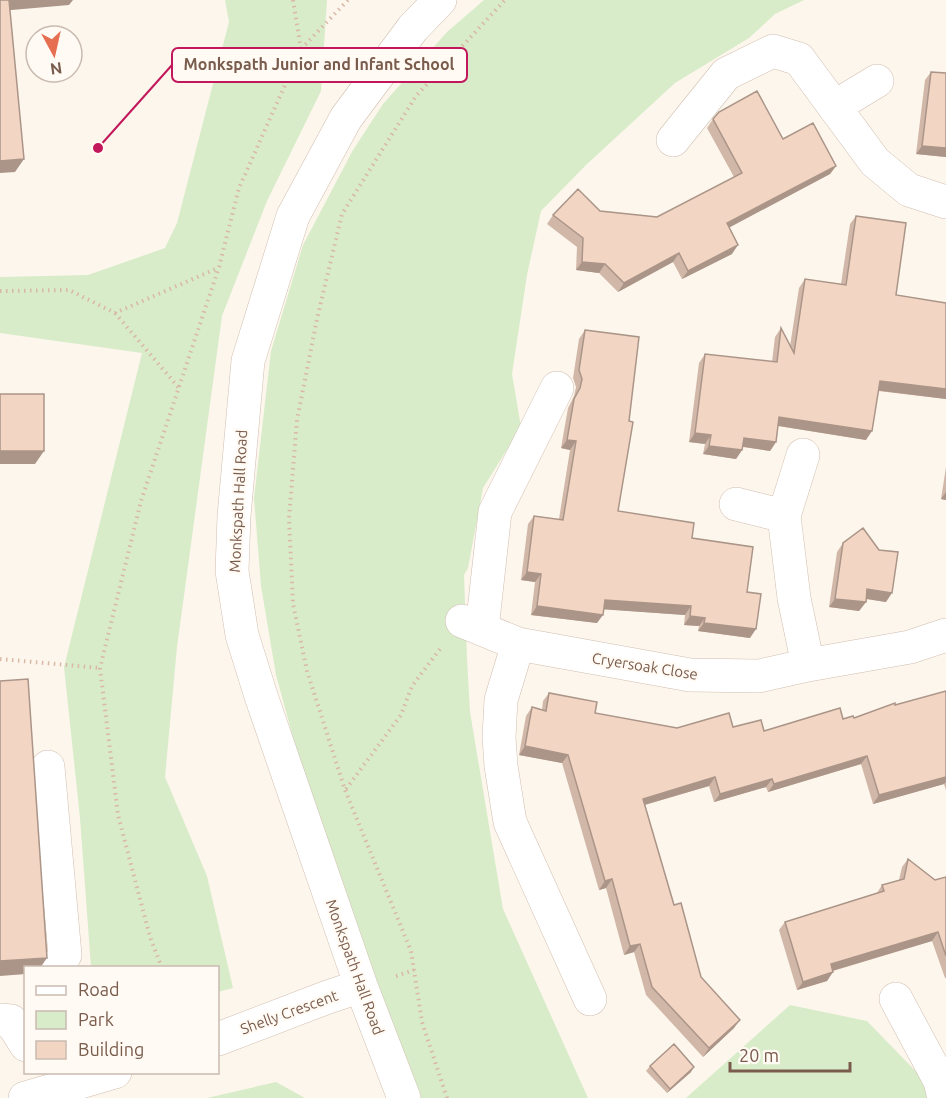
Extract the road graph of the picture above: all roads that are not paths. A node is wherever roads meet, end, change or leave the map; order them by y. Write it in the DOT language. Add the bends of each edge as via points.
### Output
graph roads {
  1 [pos="440,0"];
  2 [pos="877,81"];
  3 [pos="834,107"];
  4 [pos="672,140"];
  5 [pos="946,202"];
  6 [pos="557,388"];
  7 [pos="803,454"];
  8 [pos="736,504"];
  9 [pos="784,516"];
  10 [pos="946,635"];
  11 [pos="518,644"];
  12 [pos="808,665"];
  13 [pos="48,767"];
  14 [pos="58,966"];
  15 [pos="361,986"];
  16 [pos="590,999"];
  17 [pos="896,999"];
  18 [pos="219,1039"];
  19 [pos="105,1074"];
  20 [pos="35,1088"];
  21 [pos="404,1098"];
  22 [pos="944,1098"];
  1 -- 15 [label="street, Monkspath Hall Road" via="413,28 346,118 293,216 248,361 234,516 232,571 242,635"];
  2 -- 3 [label="street"];
  3 -- 4 [label="street" via="799,59 773,51 726,74"];
  3 -- 5 [label="street" via="874,162 909,190"];
  6 -- 11 [label="street, Cryersoak Close" via="495,512 472,625"];
  7 -- 9 [label="street"];
  8 -- 9 [label="street"];
  9 -- 12 [label="street" via="794,598"];
  10 -- 12 [label="street, Cryersoak Close" via="909,647"];
  11 -- 12 [label="street, Cryersoak Close" via="690,675 759,676"];
  11 -- 16 [label="street" via="501,700 499,736 510,822"];
  13 -- 14 [label="street" via="65,955"];
  15 -- 18 [label="street, Shelly Crescent"];
  15 -- 21 [label="street, Monkspath Hall Road"];
  17 -- 22 [label="street" via="940,1081"];
  19 -- 20 [label="street"];
}
